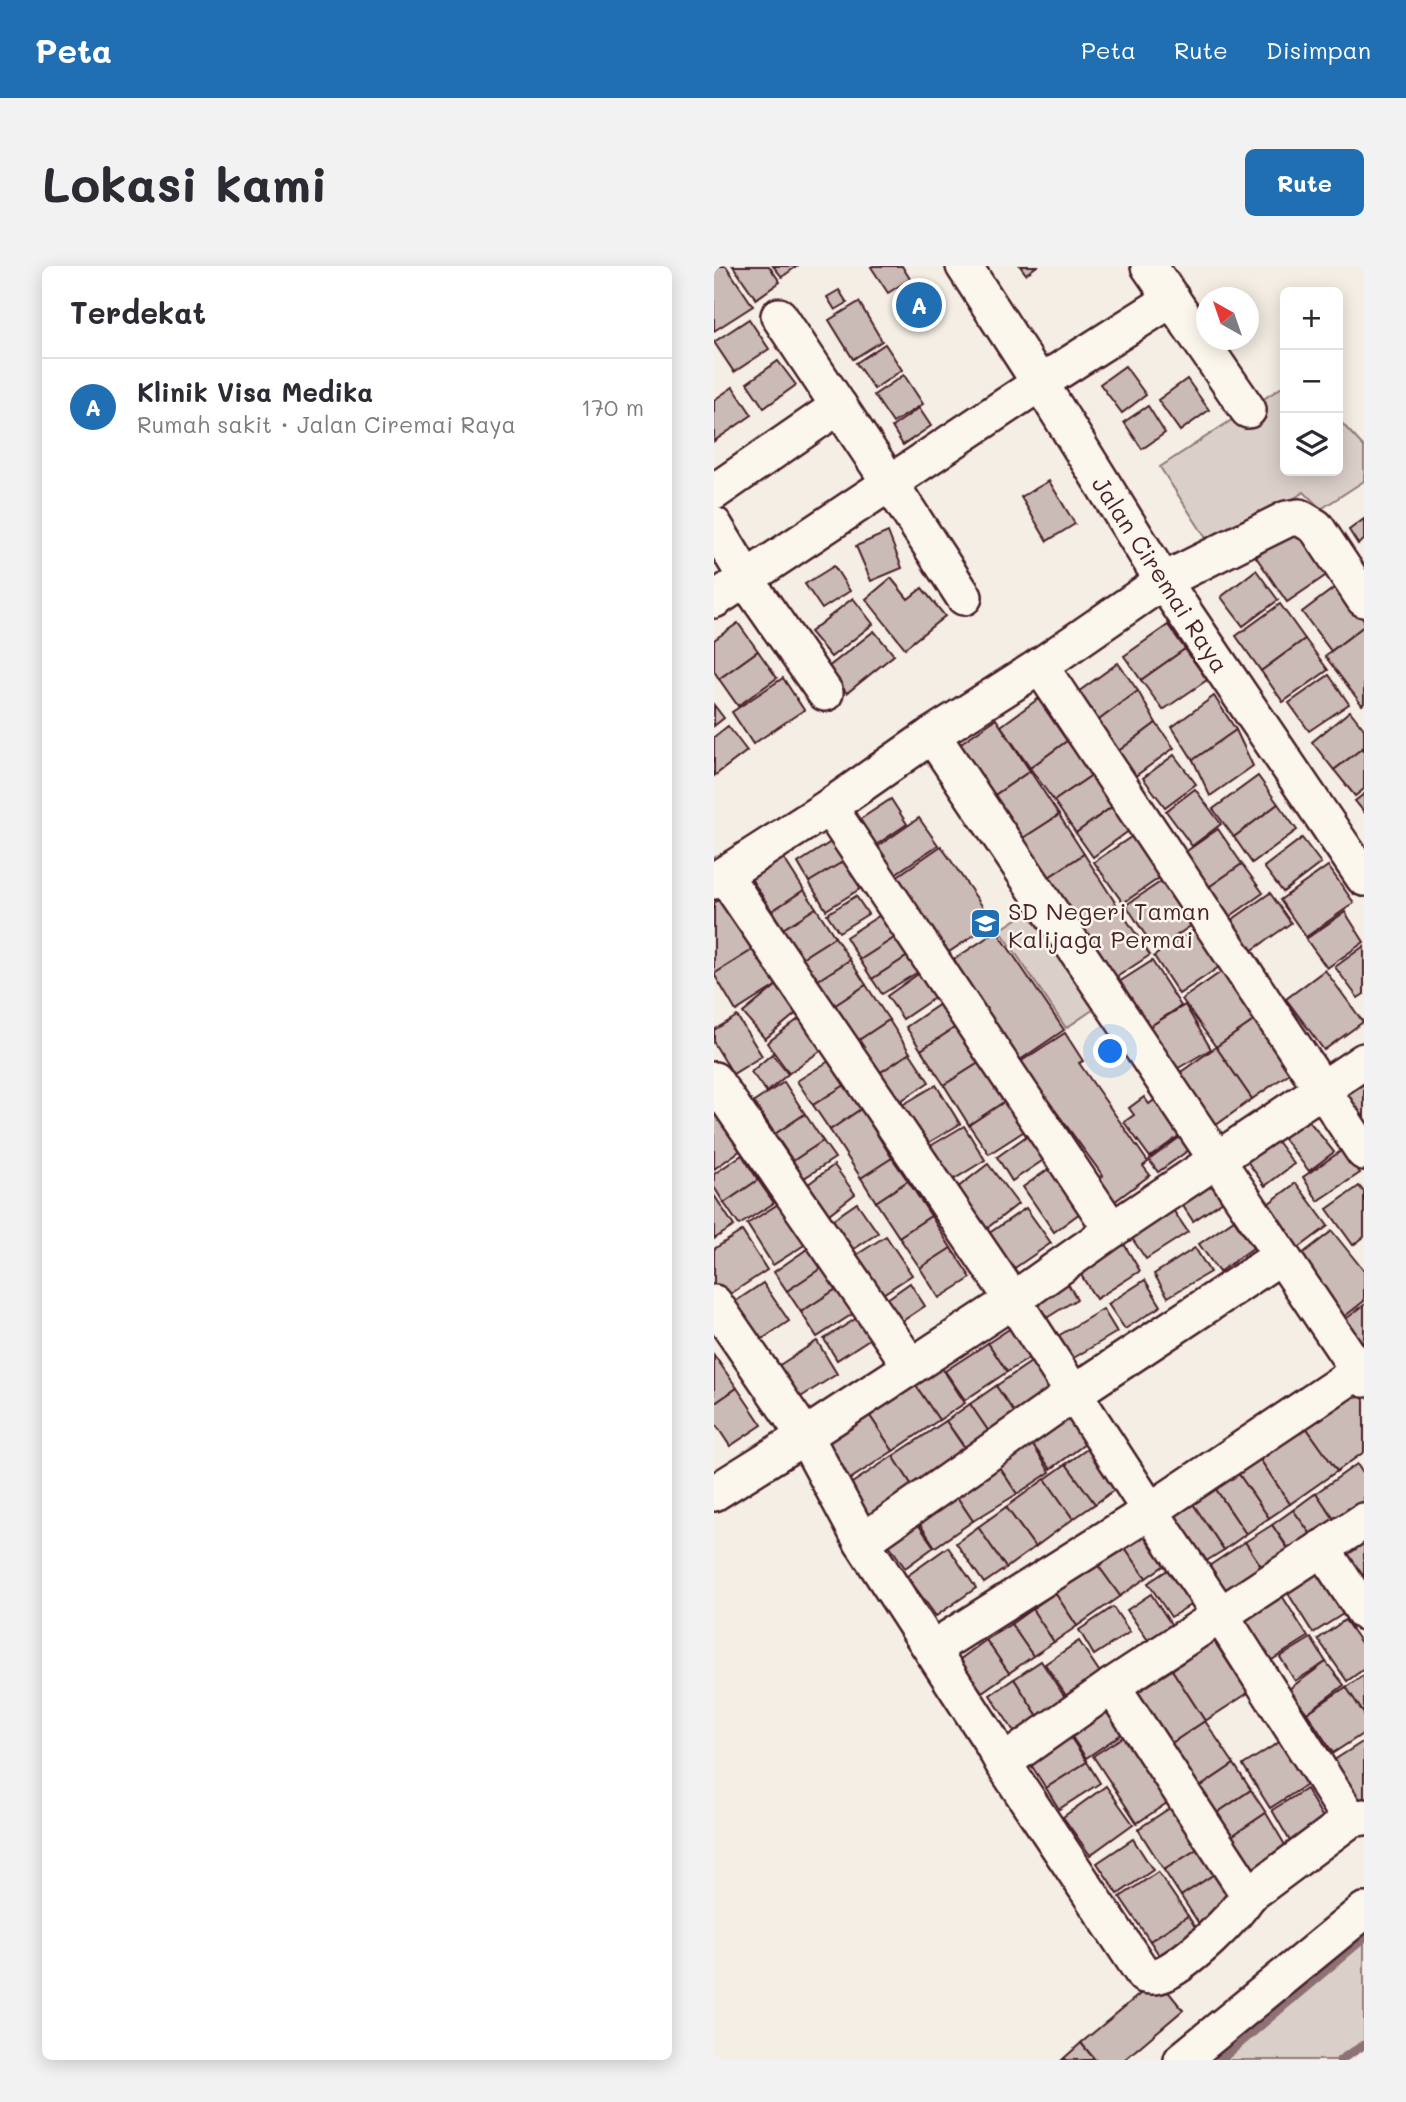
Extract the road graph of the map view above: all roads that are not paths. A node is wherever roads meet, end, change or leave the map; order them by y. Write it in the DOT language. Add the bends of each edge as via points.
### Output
graph roads {
  1 [pos="964,266"];
  2 [pos="1149,266"];
  3 [pos="1172,299"];
  4 [pos="779,316"];
  5 [pos="1040,383"];
  6 [pos="839,406"];
  7 [pos="1248,410"];
  8 [pos="890,483"];
  9 [pos="714,492"];
  10 [pos="714,525"];
  11 [pos="1163,581"];
  12 [pos="752,586"];
  13 [pos="964,597"];
  14 [pos="1364,599"];
  15 [pos="714,600"];
  16 [pos="1040,666"];
  17 [pos="825,693"];
  18 [pos="932,735"];
  19 [pos="829,807"];
  20 [pos="719,878"];
  21 [pos="1364,878"];
  22 [pos="1364,1061"];
  23 [pos="714,1080"];
  24 [pos="1322,1089"];
  25 [pos="1364,1152"];
  26 [pos="1216,1161"];
  27 [pos="1112,1230"];
  28 [pos="1281,1256"];
  29 [pos="1013,1300"];
  30 [pos="714,1303"];
  31 [pos="911,1366"];
  32 [pos="1361,1375"];
  33 [pos="1074,1393"];
  34 [pos="805,1436"];
  35 [pos="714,1493"];
  36 [pos="1150,1511"];
  37 [pos="1364,1521"];
  38 [pos="862,1542"];
  39 [pos="1322,1548"];
  40 [pos="1364,1612"];
  41 [pos="1220,1614"];
  42 [pos="932,1649"];
  43 [pos="1112,1686"];
  44 [pos="1003,1763"];
  45 [pos="1358,1818"];
  46 [pos="1249,1895"];
  47 [pos="1364,1911"];
  48 [pos="1182,2060"];
  1 -- 5 [label="street, Jalan Ciremai Raya"];
  2 -- 3 [label="street"];
  3 -- 5 [label="street"];
  3 -- 7 [label="street"];
  4 -- 6 [label="street"];
  5 -- 8 [label="street"];
  5 -- 11 [label="street, Jalan Ciremai Raya"];
  6 -- 8 [label="street"];
  6 -- 9 [label="street"];
  8 -- 12 [label="street"];
  8 -- 13 [label="street"];
  10 -- 12 [label="street"];
  11 -- 14 [label="street" via="1299,517 1316,527"];
  11 -- 16 [label="street"];
  11 -- 21 [label="street, Jalan Ciremai Raya"];
  12 -- 15 [label="street"];
  12 -- 17 [label="street"];
  16 -- 18 [label="street"];
  16 -- 24 [label="street"];
  18 -- 19 [label="street"];
  18 -- 26 [label="street"];
  19 -- 20 [label="street"];
  19 -- 27 [label="street"];
  20 -- 29 [label="street"];
  22 -- 24 [label="street"];
  23 -- 31 [label="street"];
  24 -- 25 [label="street"];
  24 -- 26 [label="street"];
  26 -- 27 [label="street"];
  26 -- 28 [label="street"];
  27 -- 29 [label="street"];
  28 -- 32 [label="street"];
  28 -- 33 [label="street"];
  29 -- 31 [label="street"];
  29 -- 33 [label="street"];
  30 -- 34 [label="street"];
  31 -- 34 [label="street"];
  32 -- 36 [label="street"];
  33 -- 36 [label="street"];
  33 -- 38 [label="street"];
  34 -- 35 [label="street"];
  34 -- 38 [label="street"];
  36 -- 41 [label="street"];
  36 -- 42 [label="street"];
  37 -- 39 [label="street"];
  38 -- 42 [label="street"];
  39 -- 40 [label="street"];
  39 -- 41 [label="street"];
  41 -- 43 [label="street"];
  41 -- 45 [label="street"];
  42 -- 44 [label="street"];
  43 -- 44 [label="street"];
  43 -- 46 [label="street"];
  44 -- 46 [label="street" via="1143,1975 1163,1974 1195,1952"];
  45 -- 46 [label="street"];
  47 -- 48 [label="street"];
}
